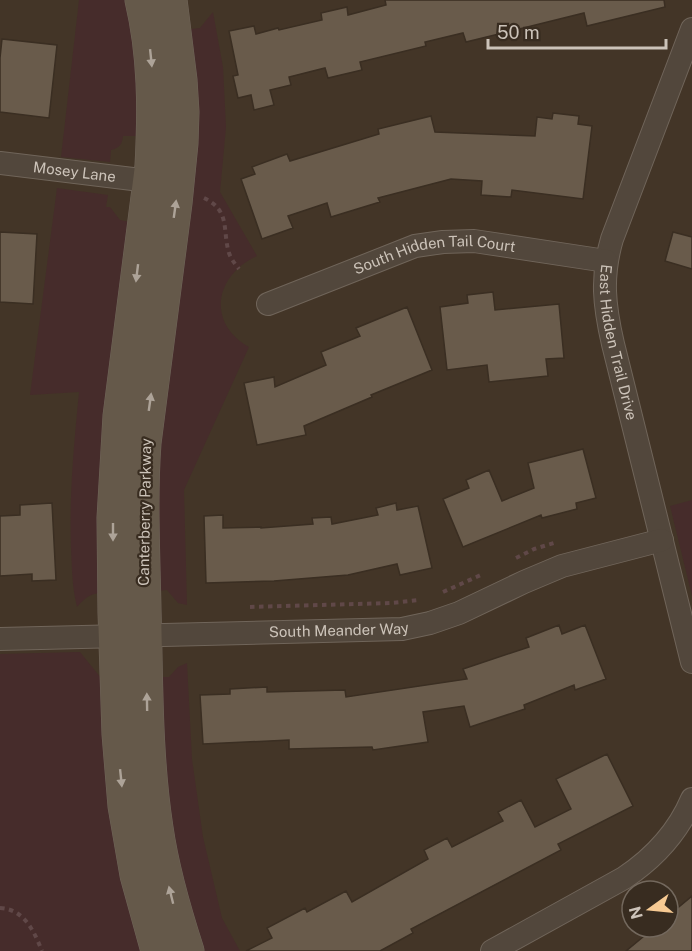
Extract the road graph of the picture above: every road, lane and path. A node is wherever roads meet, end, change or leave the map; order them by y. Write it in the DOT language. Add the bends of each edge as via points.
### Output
graph roads {
  1 [pos="141,0"];
  2 [pos="171,0"];
  3 [pos="692,29"];
  4 [pos="0,163"];
  5 [pos="149,181"];
  6 [pos="203,197"];
  7 [pos="606,261"];
  8 [pos="239,269"];
  9 [pos="268,304"];
  10 [pos="662,540"];
  11 [pos="558,541"];
  12 [pos="513,559"];
  13 [pos="492,569"];
  14 [pos="435,595"];
  15 [pos="428,597"];
  16 [pos="243,608"];
  17 [pos="130,635"];
  18 [pos="0,639"];
  19 [pos="692,662"];
  20 [pos="692,799"];
  21 [pos="0,908"];
  22 [pos="42,951"];
  23 [pos="157,951"];
  24 [pos="188,951"];
  25 [pos="492,951"];
  1 -- 5 [label="street, Canterberry Parkway, one-way" via="153,89"];
  17 -- 2 [label="street, Canterberry Parkway, one-way" via="148,420 179,182 183,112"];
  3 -- 7 [label="street, East Hidden Trail Drive"];
  4 -- 5 [label="street, Mosey Lane"];
  5 -- 17 [label="street, Canterberry Parkway, one-way" via="121,399 113,518"];
  6 -- 8 [label="path" via="221,212 230,254"];
  7 -- 9 [label="street, South Hidden Tail Court" via="488,242 427,244 402,250"];
  7 -- 10 [label="street, East Hidden Trail Drive" via="604,295 609,325"];
  10 -- 17 [label="street, South Meander Way" via="562,566 459,613 402,629"];
  10 -- 19 [label="street, East Hidden Trail Drive"];
  11 -- 12 [label="path"];
  13 -- 14 [label="path"];
  15 -- 16 [label="path" via="392,603"];
  17 -- 18 [label="street, South Meander Way"];
  17 -- 23 [label="street, Canterberry Parkway, one-way" via="118,734 124,806 136,875"];
  24 -- 17 [label="street, Canterberry Parkway, one-way" via="171,894 155,815"];
  20 -- 25 [label="street" via="666,842 638,868"];
  21 -- 22 [label="path" via="18,912"];
}
